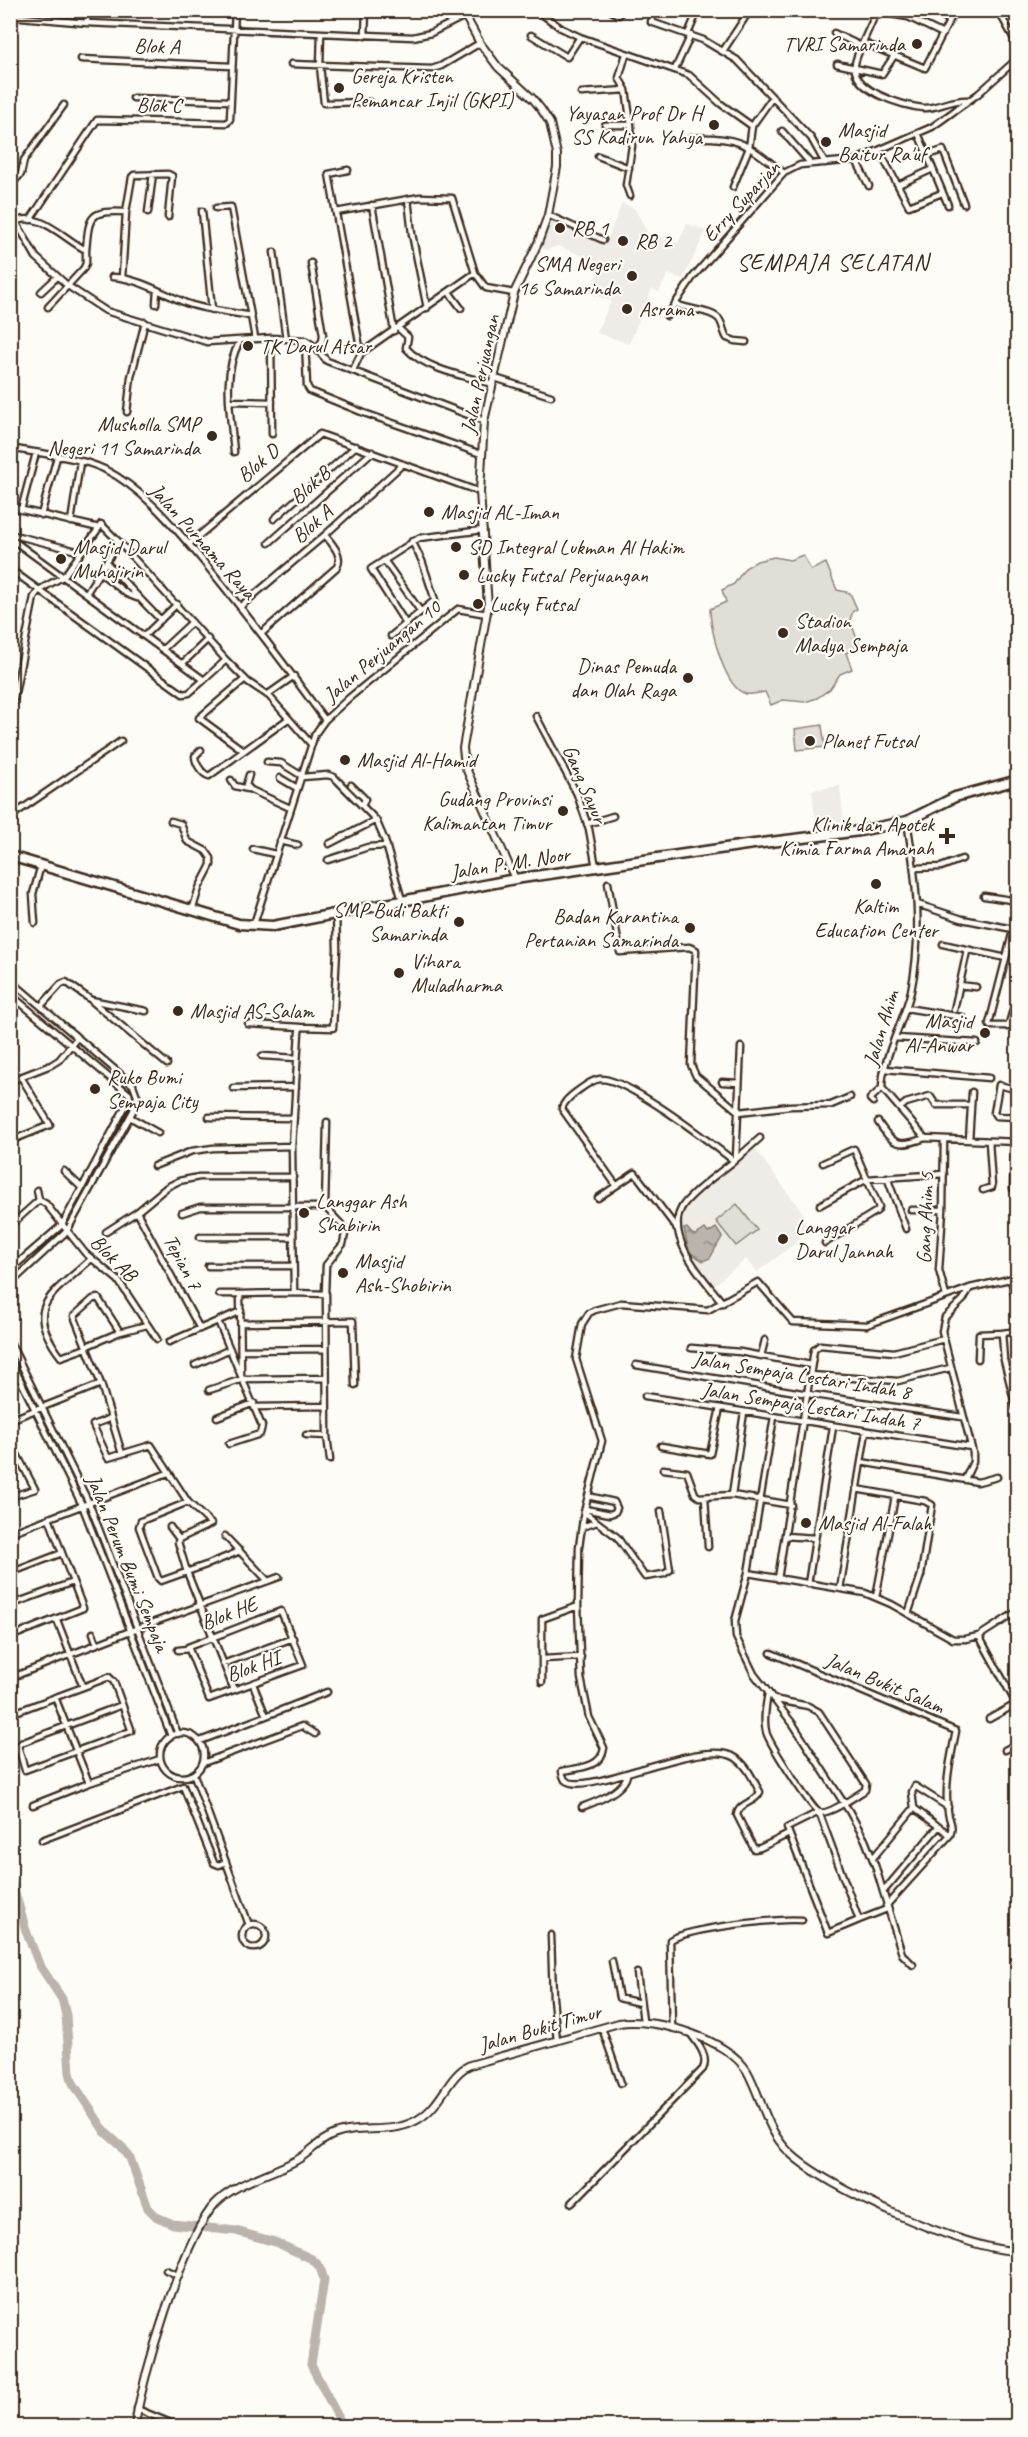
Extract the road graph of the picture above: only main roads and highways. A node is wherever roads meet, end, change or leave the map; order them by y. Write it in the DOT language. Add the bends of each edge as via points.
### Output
graph roads {
  1 [pos="1017,783"];
  2 [pos="10,856"];
  1 -- 2 [label="highway, Jalan P. M. Noor" via="956,797 907,821 860,831 514,879 288,924 239,924"];
}
